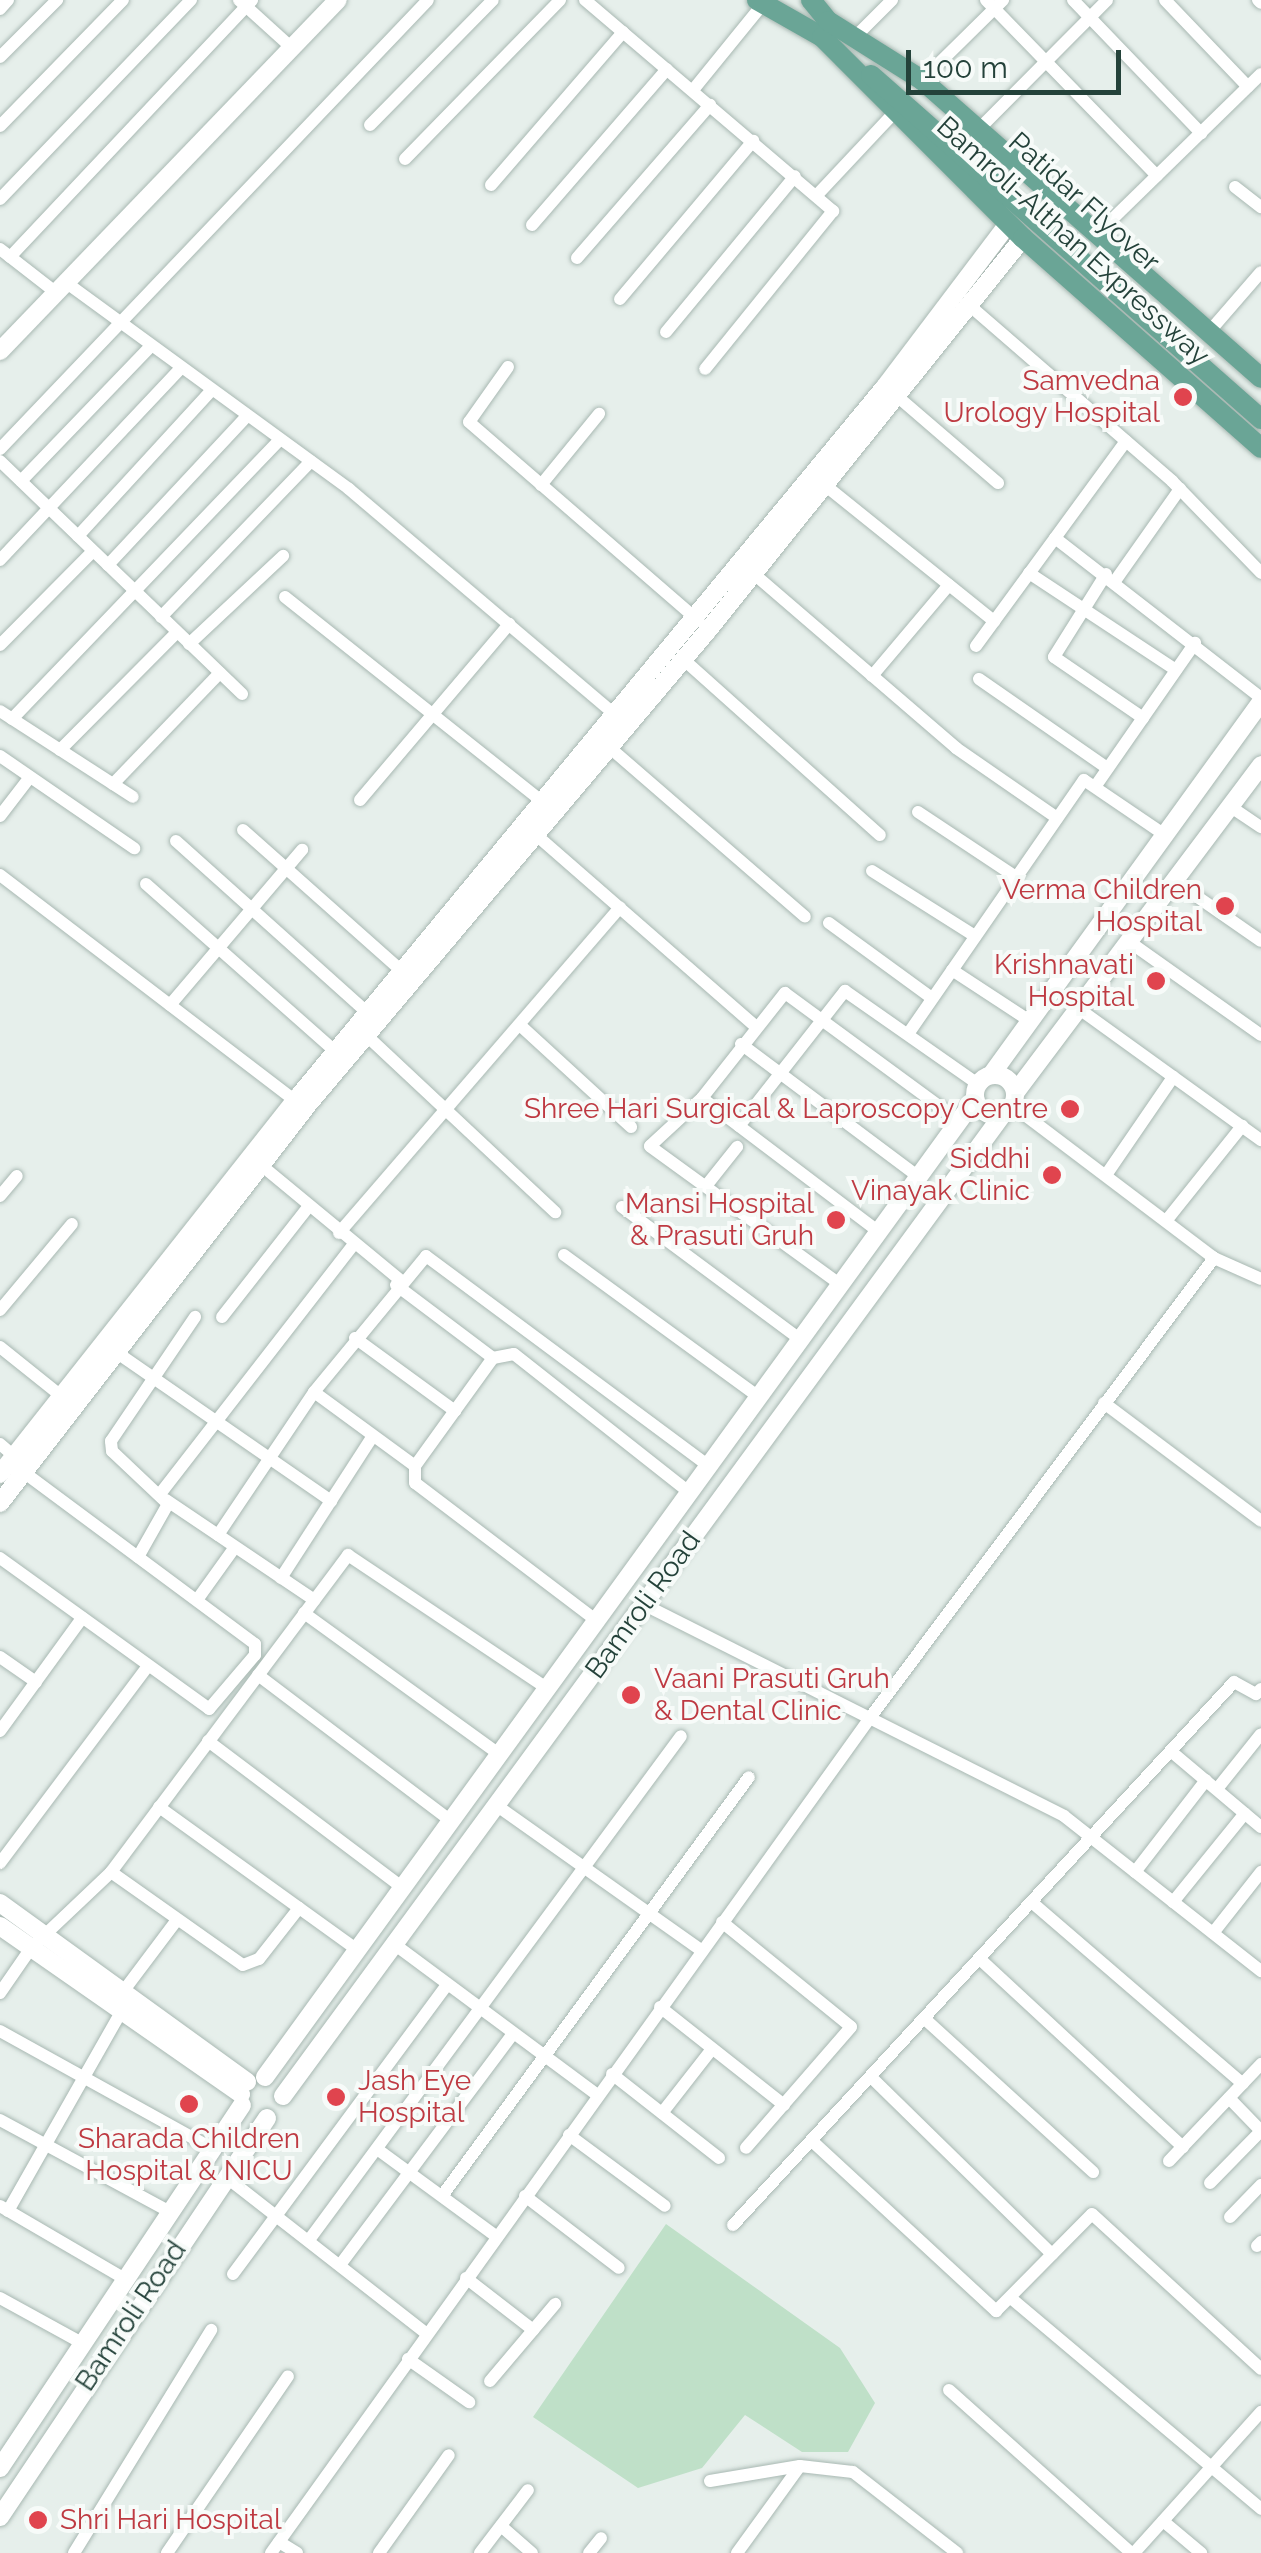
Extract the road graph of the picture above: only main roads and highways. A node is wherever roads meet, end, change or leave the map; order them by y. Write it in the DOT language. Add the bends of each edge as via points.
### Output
graph roads {
  1 [pos="811,0"];
  2 [pos="766,1"];
  3 [pos="825,29"];
  4 [pos="903,92"];
  5 [pos="1261,378"];
  6 [pos="1261,395"];
  7 [pos="1261,419"];
  8 [pos="1261,448"];
  1 -- 3 [label="main road"];
  2 -- 3 [label="main road"];
  3 -- 4 [label="main road, Patidar Flyover" via="842,62"];
  3 -- 4 [label="main road, Patidar Flyover" via="865,41"];
  4 -- 5 [label="main road, Bamroli-Althan Expressway" via="978,130"];
  4 -- 6 [label="main road, Patidar Flyover"];
  4 -- 7 [label="main road, Patidar Flyover"];
  4 -- 8 [label="main road, Bamroli-Althan Expressway" via="1015,231"];
}
